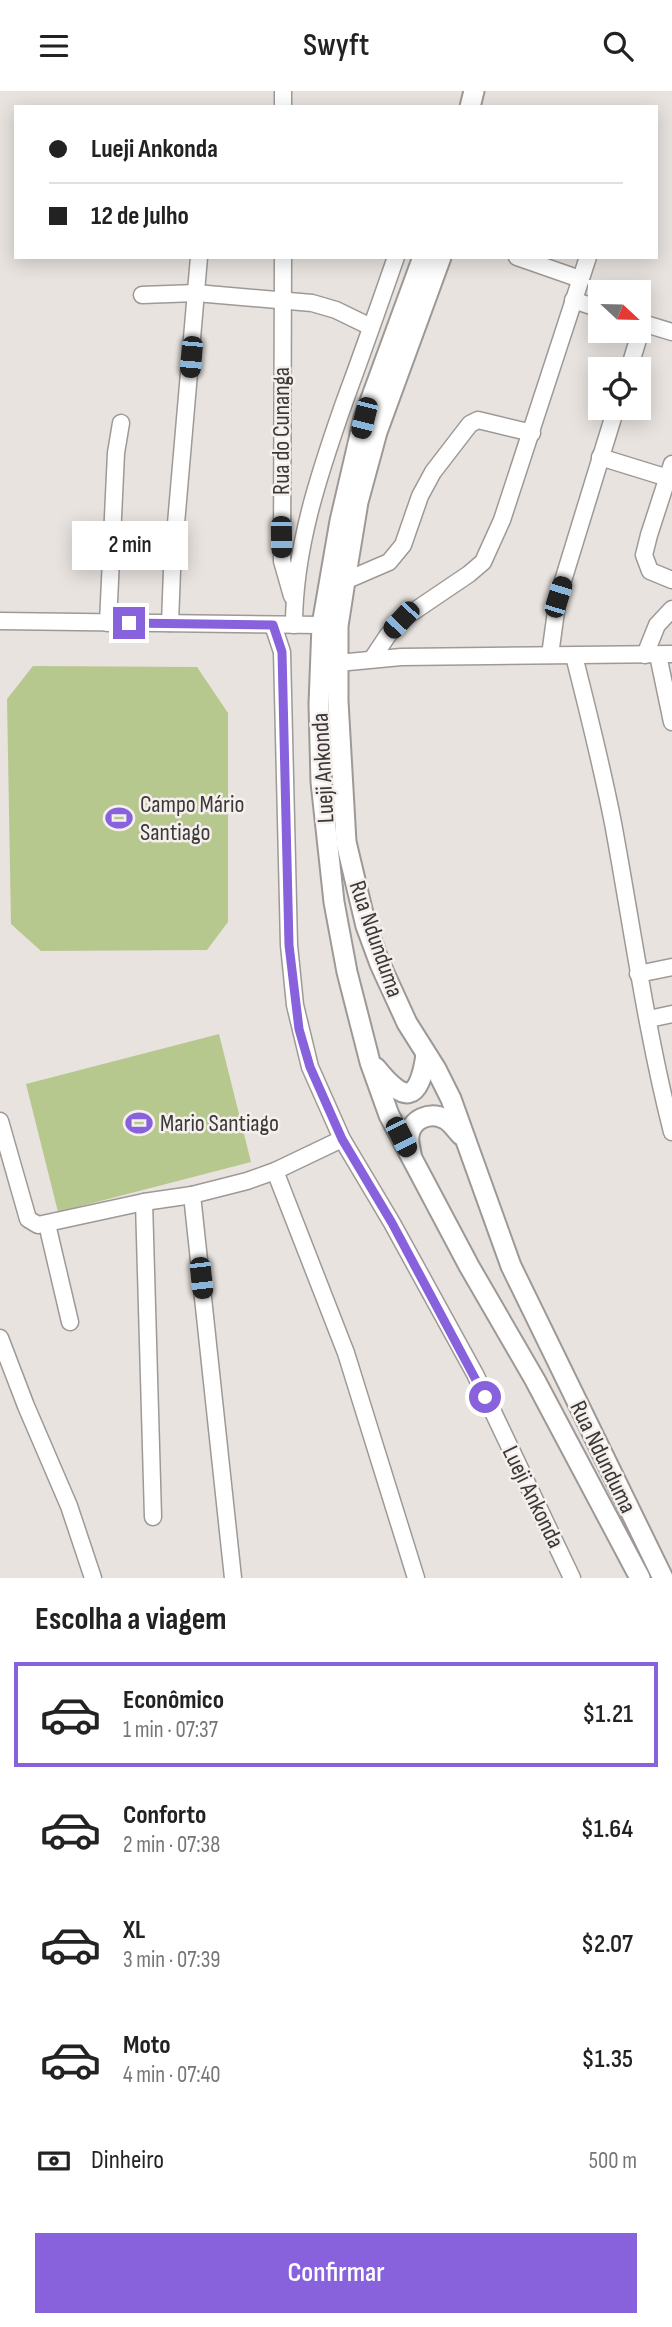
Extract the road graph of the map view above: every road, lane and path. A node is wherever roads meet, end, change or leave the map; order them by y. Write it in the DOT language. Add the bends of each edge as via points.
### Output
graph roads {
  1 [pos="199,259"];
  2 [pos="284,259"];
  3 [pos="395,259"];
  4 [pos="422,259"];
  5 [pos="439,259"];
  6 [pos="523,259"];
  7 [pos="587,259"];
  8 [pos="580,279"];
  9 [pos="196,293"];
  10 [pos="142,295"];
  11 [pos="282,300"];
  12 [pos="573,300"];
  13 [pos="588,305"];
  14 [pos="651,325"];
  15 [pos="371,327"];
  16 [pos="672,332"];
  17 [pos="612,420"];
  18 [pos="121,423"];
  19 [pos="532,433"];
  20 [pos="600,457"];
  21 [pos="670,471"];
  22 [pos="672,580"];
  23 [pos="345,581"];
  24 [pos="294,604"];
  25 [pos="672,609"];
  26 [pos="0,621"];
  27 [pos="108,623"];
  28 [pos="170,624"];
  29 [pos="273,625"];
  30 [pos="294,625"];
  31 [pos="322,625"];
  32 [pos="550,655"];
  33 [pos="658,655"];
  34 [pos="574,656"];
  35 [pos="372,659"];
  36 [pos="338,663"];
  37 [pos="672,722"];
  38 [pos="672,967"];
  39 [pos="638,974"];
  40 [pos="672,1014"];
  41 [pos="649,1019"];
  42 [pos="426,1055"];
  43 [pos="370,1062"];
  44 [pos="0,1121"];
  45 [pos="672,1132"];
  46 [pos="342,1139"];
  47 [pos="464,1139"];
  48 [pos="412,1159"];
  49 [pos="275,1171"];
  50 [pos="192,1195"];
  51 [pos="144,1202"];
  52 [pos="47,1224"];
  53 [pos="469,1266"];
  54 [pos="70,1322"];
  55 [pos="0,1338"];
  56 [pos="153,1517"];
  57 [pos="93,1578"];
  58 [pos="233,1578"];
  59 [pos="416,1578"];
  60 [pos="572,1578"];
  61 [pos="640,1578"];
  62 [pos="663,1578"];
  1 -- 9 [label="street"];
  2 -- 11 [label="street, Rua do Cunanga"];
  3 -- 15 [label="street"];
  4 -- 31 [label="main road, Lueji Ankonda" via="364,418"];
  5 -- 23 [label="main road, Rua Ndunduma" via="377,432 358,502"];
  6 -- 8 [label="street"];
  7 -- 8 [label="street"];
  8 -- 12 [label="street"];
  9 -- 10 [label="street"];
  9 -- 11 [label="street"];
  9 -- 28 [label="street"];
  11 -- 15 [label="street" via="336,310"];
  11 -- 24 [label="street, Rua do Cunanga" via="282,561"];
  12 -- 13 [label="street"];
  12 -- 19 [label="street"];
  14 -- 16 [label="street"];
  15 -- 24 [label="street" via="318,477"];
  17 -- 20 [label="street"];
  18 -- 27 [label="street"];
  19 -- 23 [label="street" via="478,420 470,424 420,496 403,545 389,562"];
  19 -- 35 [label="street" via="483,562 401,620"];
  20 -- 21 [label="street"];
  20 -- 32 [label="street" via="558,597"];
  21 -- 22 [label="street" via="644,555 650,571"];
  23 -- 36 [label="main road, Rua Ndunduma"];
  24 -- 30 [label="street"];
  25 -- 33 [label="street" via="657,625"];
  26 -- 27 [label="street"];
  27 -- 28 [label="street"];
  28 -- 29 [label="street"];
  29 -- 30 [label="street"];
  29 -- 46 [label="street, Lueji Ankonda" via="282,652 289,945 295,1005 310,1067"];
  30 -- 31 [label="street"];
  31 -- 43 [label="main road, Lueji Ankonda" via="321,782 334,902"];
  32 -- 34 [label="street"];
  32 -- 35 [label="street"];
  33 -- 34 [label="street"];
  33 -- 37 [label="street"];
  34 -- 39 [label="street" via="597,745"];
  35 -- 36 [label="street"];
  36 -- 42 [label="main road, Rua Ndunduma" via="346,842 380,964"];
  38 -- 39 [label="street"];
  39 -- 41 [label="street"];
  40 -- 41 [label="street"];
  41 -- 45 [label="street"];
  42 -- 43 [label="main road" via="419,1086 411,1091 392,1087"];
  42 -- 47 [label="main road, Rua Ndunduma" via="451,1099"];
  43 -- 48 [label="main road, Lueji Ankonda" via="389,1115"];
  44 -- 52 [label="street" via="28,1219"];
  46 -- 49 [label="street"];
  46 -- 60 [label="street, Lueji Ankonda" via="475,1374"];
  47 -- 48 [label="main road" via="447,1120 424,1116 408,1136"];
  47 -- 62 [label="main road, Rua Ndunduma" via="511,1266"];
  48 -- 53 [label="main road, Lueji Ankonda"];
  49 -- 50 [label="street"];
  49 -- 59 [label="street" via="346,1353"];
  50 -- 51 [label="street"];
  50 -- 58 [label="street"];
  51 -- 52 [label="street"];
  51 -- 56 [label="street"];
  52 -- 54 [label="street"];
  53 -- 61 [label="main road, Rua Ndunduma"];
  55 -- 57 [label="street" via="69,1506"];
}
